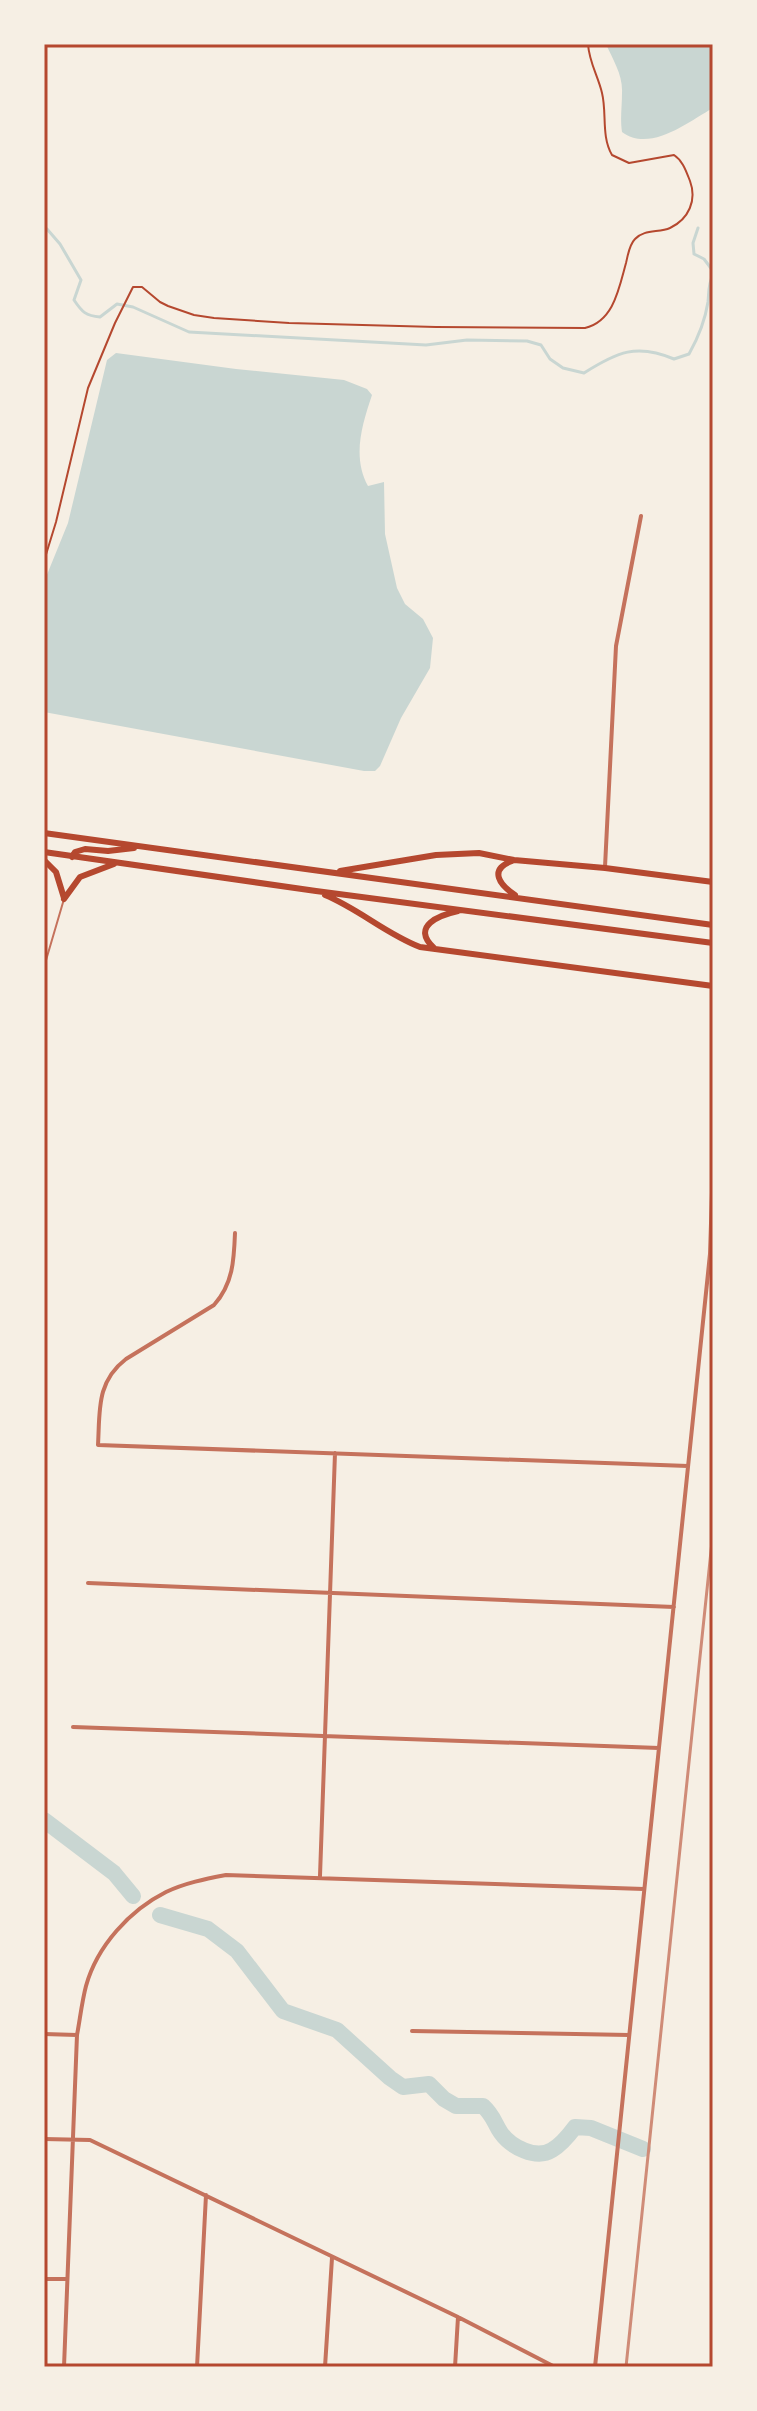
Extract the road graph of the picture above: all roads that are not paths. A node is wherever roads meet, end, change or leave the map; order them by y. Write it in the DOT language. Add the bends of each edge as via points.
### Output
graph roads {
  1 [pos="641,516"];
  2 [pos="44,833"];
  3 [pos="141,847"];
  4 [pos="44,852"];
  5 [pos="72,857"];
  6 [pos="44,860"];
  7 [pos="514,860"];
  8 [pos="116,863"];
  9 [pos="605,868"];
  10 [pos="332,872"];
  11 [pos="713,882"];
  12 [pos="316,891"];
  13 [pos="518,897"];
  14 [pos="64,899"];
  15 [pos="465,909"];
  16 [pos="713,925"];
  17 [pos="713,943"];
  18 [pos="436,950"];
  19 [pos="44,967"];
  20 [pos="713,986"];
  21 [pos="713,1162"];
  22 [pos="235,1233"];
  23 [pos="335,1453"];
  24 [pos="688,1466"];
  25 [pos="88,1583"];
  26 [pos="331,1594"];
  27 [pos="674,1607"];
  28 [pos="73,1727"];
  29 [pos="326,1735"];
  30 [pos="659,1748"];
  31 [pos="320,1876"];
  32 [pos="644,1889"];
  33 [pos="412,2031"];
  34 [pos="44,2034"];
  35 [pos="77,2035"];
  36 [pos="629,2035"];
  37 [pos="44,2139"];
  38 [pos="74,2139"];
  39 [pos="206,2195"];
  40 [pos="332,2257"];
  41 [pos="44,2279"];
  42 [pos="67,2279"];
  43 [pos="458,2317"];
  44 [pos="64,2367"];
  45 [pos="197,2367"];
  46 [pos="325,2367"];
  47 [pos="455,2367"];
  48 [pos="555,2367"];
  49 [pos="595,2367"];
  1 -- 9 [label="street" via="616,646"];
  2 -- 3 [label="main road"];
  3 -- 5 [label="main road" via="85,849"];
  3 -- 10 [label="main road"];
  4 -- 5 [label="main road"];
  5 -- 8 [label="main road"];
  6 -- 14 [label="main road" via="56,872"];
  7 -- 9 [label="main road"];
  7 -- 10 [label="main road" via="456,853"];
  7 -- 13 [label="main road" via="505,864 498,878"];
  8 -- 12 [label="main road"];
  8 -- 14 [label="main road" via="80,877"];
  9 -- 11 [label="main road"];
  10 -- 13 [label="main road"];
  12 -- 15 [label="main road"];
  12 -- 18 [label="main road" via="410,943"];
  13 -- 16 [label="main road"];
  14 -- 19 [label="lane"];
  15 -- 17 [label="main road"];
  15 -- 18 [label="main road" via="429,922 426,936"];
  18 -- 20 [label="main road"];
  21 -- 24 [label="street" via="710,1254"];
  22 -- 23 [label="street" via="230,1280 223,1295 126,1359 106,1379 98,1445"];
  23 -- 24 [label="street"];
  23 -- 26 [label="street"];
  24 -- 27 [label="street"];
  25 -- 26 [label="street"];
  26 -- 27 [label="street"];
  26 -- 29 [label="street"];
  27 -- 30 [label="street"];
  28 -- 29 [label="street"];
  29 -- 30 [label="street"];
  29 -- 31 [label="street"];
  30 -- 32 [label="street"];
  31 -- 32 [label="street"];
  31 -- 35 [label="street" via="226,1875 194,1881 143,1907 112,1937 91,1971"];
  32 -- 36 [label="street"];
  33 -- 36 [label="street"];
  34 -- 35 [label="street"];
  35 -- 38 [label="street"];
  36 -- 49 [label="street"];
  37 -- 38 [label="street"];
  38 -- 39 [label="street" via="90,2140"];
  38 -- 42 [label="street"];
  39 -- 40 [label="street"];
  39 -- 45 [label="street"];
  40 -- 43 [label="street"];
  40 -- 46 [label="street"];
  41 -- 42 [label="street"];
  42 -- 44 [label="street"];
  43 -- 47 [label="street"];
  43 -- 48 [label="street"];
}
